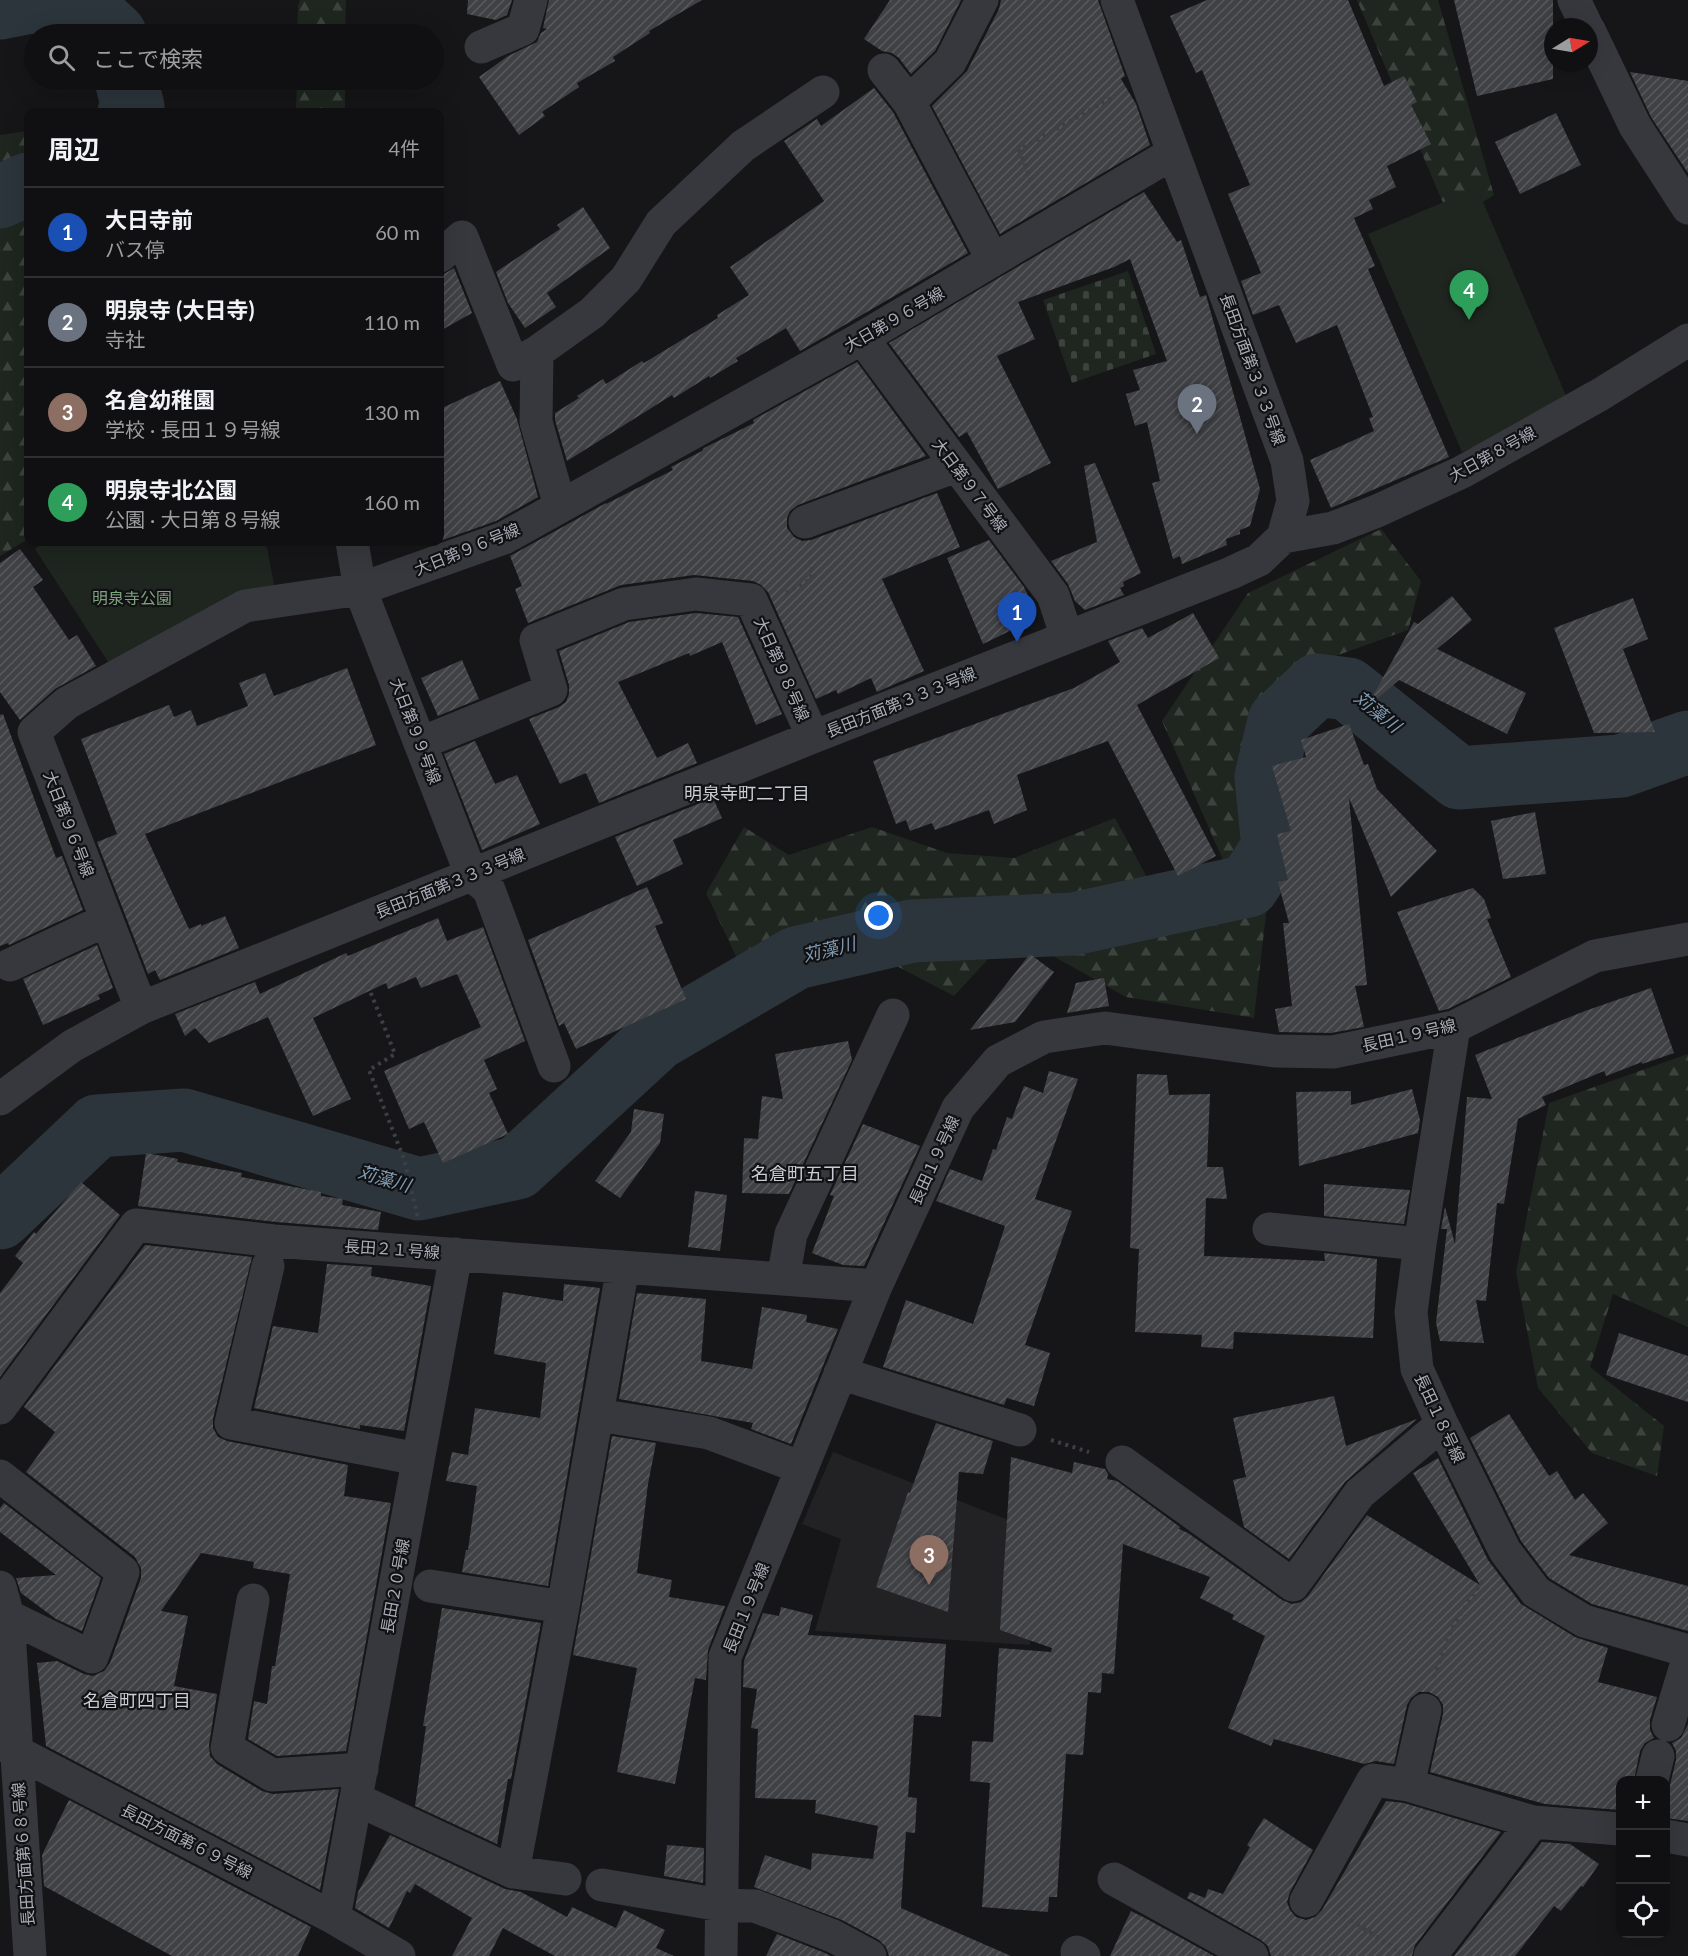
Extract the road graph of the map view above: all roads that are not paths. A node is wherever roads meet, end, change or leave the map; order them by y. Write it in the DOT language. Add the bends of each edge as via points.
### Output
graph roads {
  1 [pos="531,0"];
  2 [pos="982,0"];
  3 [pos="1117,0"];
  4 [pos="1574,0"];
  5 [pos="1583,18"];
  6 [pos="481,47"];
  7 [pos="1598,50"];
  8 [pos="884,70"];
  9 [pos="823,92"];
  10 [pos="909,102"];
  11 [pos="1173,153"];
  12 [pos="1688,208"];
  13 [pos="444,252"];
  14 [pos="993,260"];
  15 [pos="862,338"];
  16 [pos="1686,346"];
  17 [pos="537,352"];
  18 [pos="956,466"];
  19 [pos="561,506"];
  20 [pos="805,522"];
  21 [pos="1283,537"];
  22 [pos="353,546"];
  23 [pos="360,589"];
  24 [pos="1067,637"];
  25 [pos="813,737"];
  26 [pos="421,743"];
  27 [pos="471,874"];
  28 [pos="106,920"];
  29 [pos="1688,939"];
  30 [pos="10,965"];
  31 [pos="141,1008"];
  32 [pos="893,1015"];
  33 [pos="1454,1027"];
  34 [pos="554,1066"];
  35 [pos="0,1098"];
  36 [pos="1269,1229"];
  37 [pos="1420,1244"];
  38 [pos="456,1254"];
  39 [pos="268,1266"];
  40 [pos="623,1267"];
  41 [pos="783,1279"];
  42 [pos="876,1286"];
  43 [pos="840,1373"];
  44 [pos="0,1408"];
  45 [pos="598,1415"];
  46 [pos="1442,1424"];
  47 [pos="1020,1430"];
  48 [pos="418,1459"];
  49 [pos="1122,1462"];
  50 [pos="802,1468"];
  51 [pos="0,1476"];
  52 [pos="430,1586"];
  53 [pos="254,1600"];
  54 [pos="4,1602"];
  55 [pos="563,1607"];
  56 [pos="1688,1651"];
  57 [pos="1688,1659"];
  58 [pos="1429,1695"];
  59 [pos="1668,1725"];
  60 [pos="8,1748"];
  61 [pos="359,1784"];
  62 [pos="1408,1785"];
  63 [pos="1533,1822"];
  64 [pos="1616,1829"];
  65 [pos="1670,1837"];
  66 [pos="1688,1840"];
  67 [pos="513,1872"];
  68 [pos="565,1879"];
  69 [pos="1114,1879"];
  70 [pos="602,1885"];
  71 [pos="1307,1897"];
  72 [pos="721,1905"];
  73 [pos="334,1918"];
  74 [pos="386,1949"];
  75 [pos="30,1956"];
  76 [pos="721,1956"];
  77 [pos="870,1956"];
  78 [pos="1252,1956"];
  79 [pos="1430,1956"];
  1 -- 6 [label="street" via="523,29"];
  2 -- 10 [label="street" via="950,62"];
  3 -- 11 [label="street, 長田方面第３３３号線"];
  4 -- 5 [label="street"];
  7 -- 12 [label="street" via="1635,126"];
  8 -- 10 [label="street"];
  9 -- 17 [label="street" via="743,146 661,224 626,279 592,313"];
  10 -- 14 [label="street"];
  11 -- 14 [label="street, 大日第９６号線"];
  11 -- 21 [label="street, 長田方面第３３３号線" via="1287,461 1293,501"];
  13 -- 17 [label="street" via="462,237 513,365"];
  14 -- 15 [label="street, 大日第９６号線"];
  15 -- 18 [label="street, 大日第９７号線"];
  15 -- 19 [label="street, 大日第９６号線"];
  16 -- 21 [label="street, 大日第８号線" via="1462,472 1333,528"];
  17 -- 19 [label="street" via="536,422"];
  18 -- 20 [label="street"];
  18 -- 24 [label="street, 大日第９７号線" via="1053,595"];
  19 -- 23 [label="street, 大日第９６号線" via="504,538"];
  21 -- 24 [label="street, 長田方面第３３３号線" via="1259,560"];
  22 -- 23 [label="street, 大日第９９号線"];
  23 -- 26 [label="street, 大日第９９号線"];
  23 -- 28 [label="street, 大日第９６号線" via="245,606 67,703 34,732"];
  24 -- 25 [label="street, 長田方面第３３３号線"];
  25 -- 26 [label="street, 大日第９８号線" via="753,605 696,594 624,604 536,640 551,690"];
  25 -- 27 [label="street, 長田方面第３３３号線"];
  26 -- 27 [label="street, 大日第９９号線"];
  27 -- 31 [label="street, 長田方面第３３３号線"];
  27 -- 34 [label="street" via="489,890"];
  28 -- 30 [label="street"];
  28 -- 31 [label="street, 大日第９６号線"];
  29 -- 33 [label="street, 長田１９号線" via="1595,956"];
  31 -- 35 [label="street, 長田方面第３３３号線" via="72,1046"];
  32 -- 41 [label="street" via="791,1234"];
  33 -- 37 [label="street, 長田１８号線"];
  33 -- 42 [label="street, 長田１９号線" via="1333,1052 1275,1051 1105,1028 1044,1037 998,1061 958,1108"];
  36 -- 37 [label="street"];
  37 -- 46 [label="street, 長田１８号線" via="1411,1312 1417,1369"];
  38 -- 40 [label="street, 長田２１号線"];
  38 -- 44 [label="street, 長田２１号線" via="274,1241 136,1225"];
  38 -- 48 [label="street, 長田２０号線"];
  39 -- 48 [label="street" via="231,1423"];
  40 -- 41 [label="street, 長田２１号線"];
  40 -- 45 [label="street"];
  41 -- 42 [label="street, 長田２１号線"];
  42 -- 43 [label="street, 長田１９号線"];
  43 -- 47 [label="street"];
  43 -- 50 [label="street, 長田１９号線"];
  45 -- 50 [label="street" via="710,1432"];
  45 -- 55 [label="street"];
  46 -- 49 [label="street" via="1360,1493 1293,1585"];
  46 -- 56 [label="street, 長田１８号線" via="1505,1551 1536,1592 1584,1621"];
  48 -- 61 [label="street, 長田２０号線"];
  50 -- 72 [label="street, 長田１９号線" via="725,1658"];
  51 -- 54 [label="street" via="123,1572 92,1657"];
  52 -- 55 [label="street"];
  53 -- 61 [label="street" via="227,1748 272,1775"];
  54 -- 60 [label="street"];
  55 -- 67 [label="street"];
  57 -- 59 [label="street"];
  58 -- 62 [label="street"];
  60 -- 73 [label="street, 長田方面第６９号線"];
  60 -- 75 [label="street, 長田方面第６８号線"];
  61 -- 67 [label="street"];
  61 -- 73 [label="street, 長田２０号線"];
  62 -- 63 [label="street"];
  62 -- 71 [label="street" via="1373,1780"];
  63 -- 64 [label="street"];
  63 -- 79 [label="street"];
  65 -- 66 [label="street"];
  67 -- 68 [label="street"];
  69 -- 78 [label="street"];
  70 -- 72 [label="street"];
  72 -- 76 [label="street, 長田１９号線"];
  72 -- 77 [label="street" via="755,1906 833,1936"];
  73 -- 74 [label="street, 長田方面第６９号線"];
}
